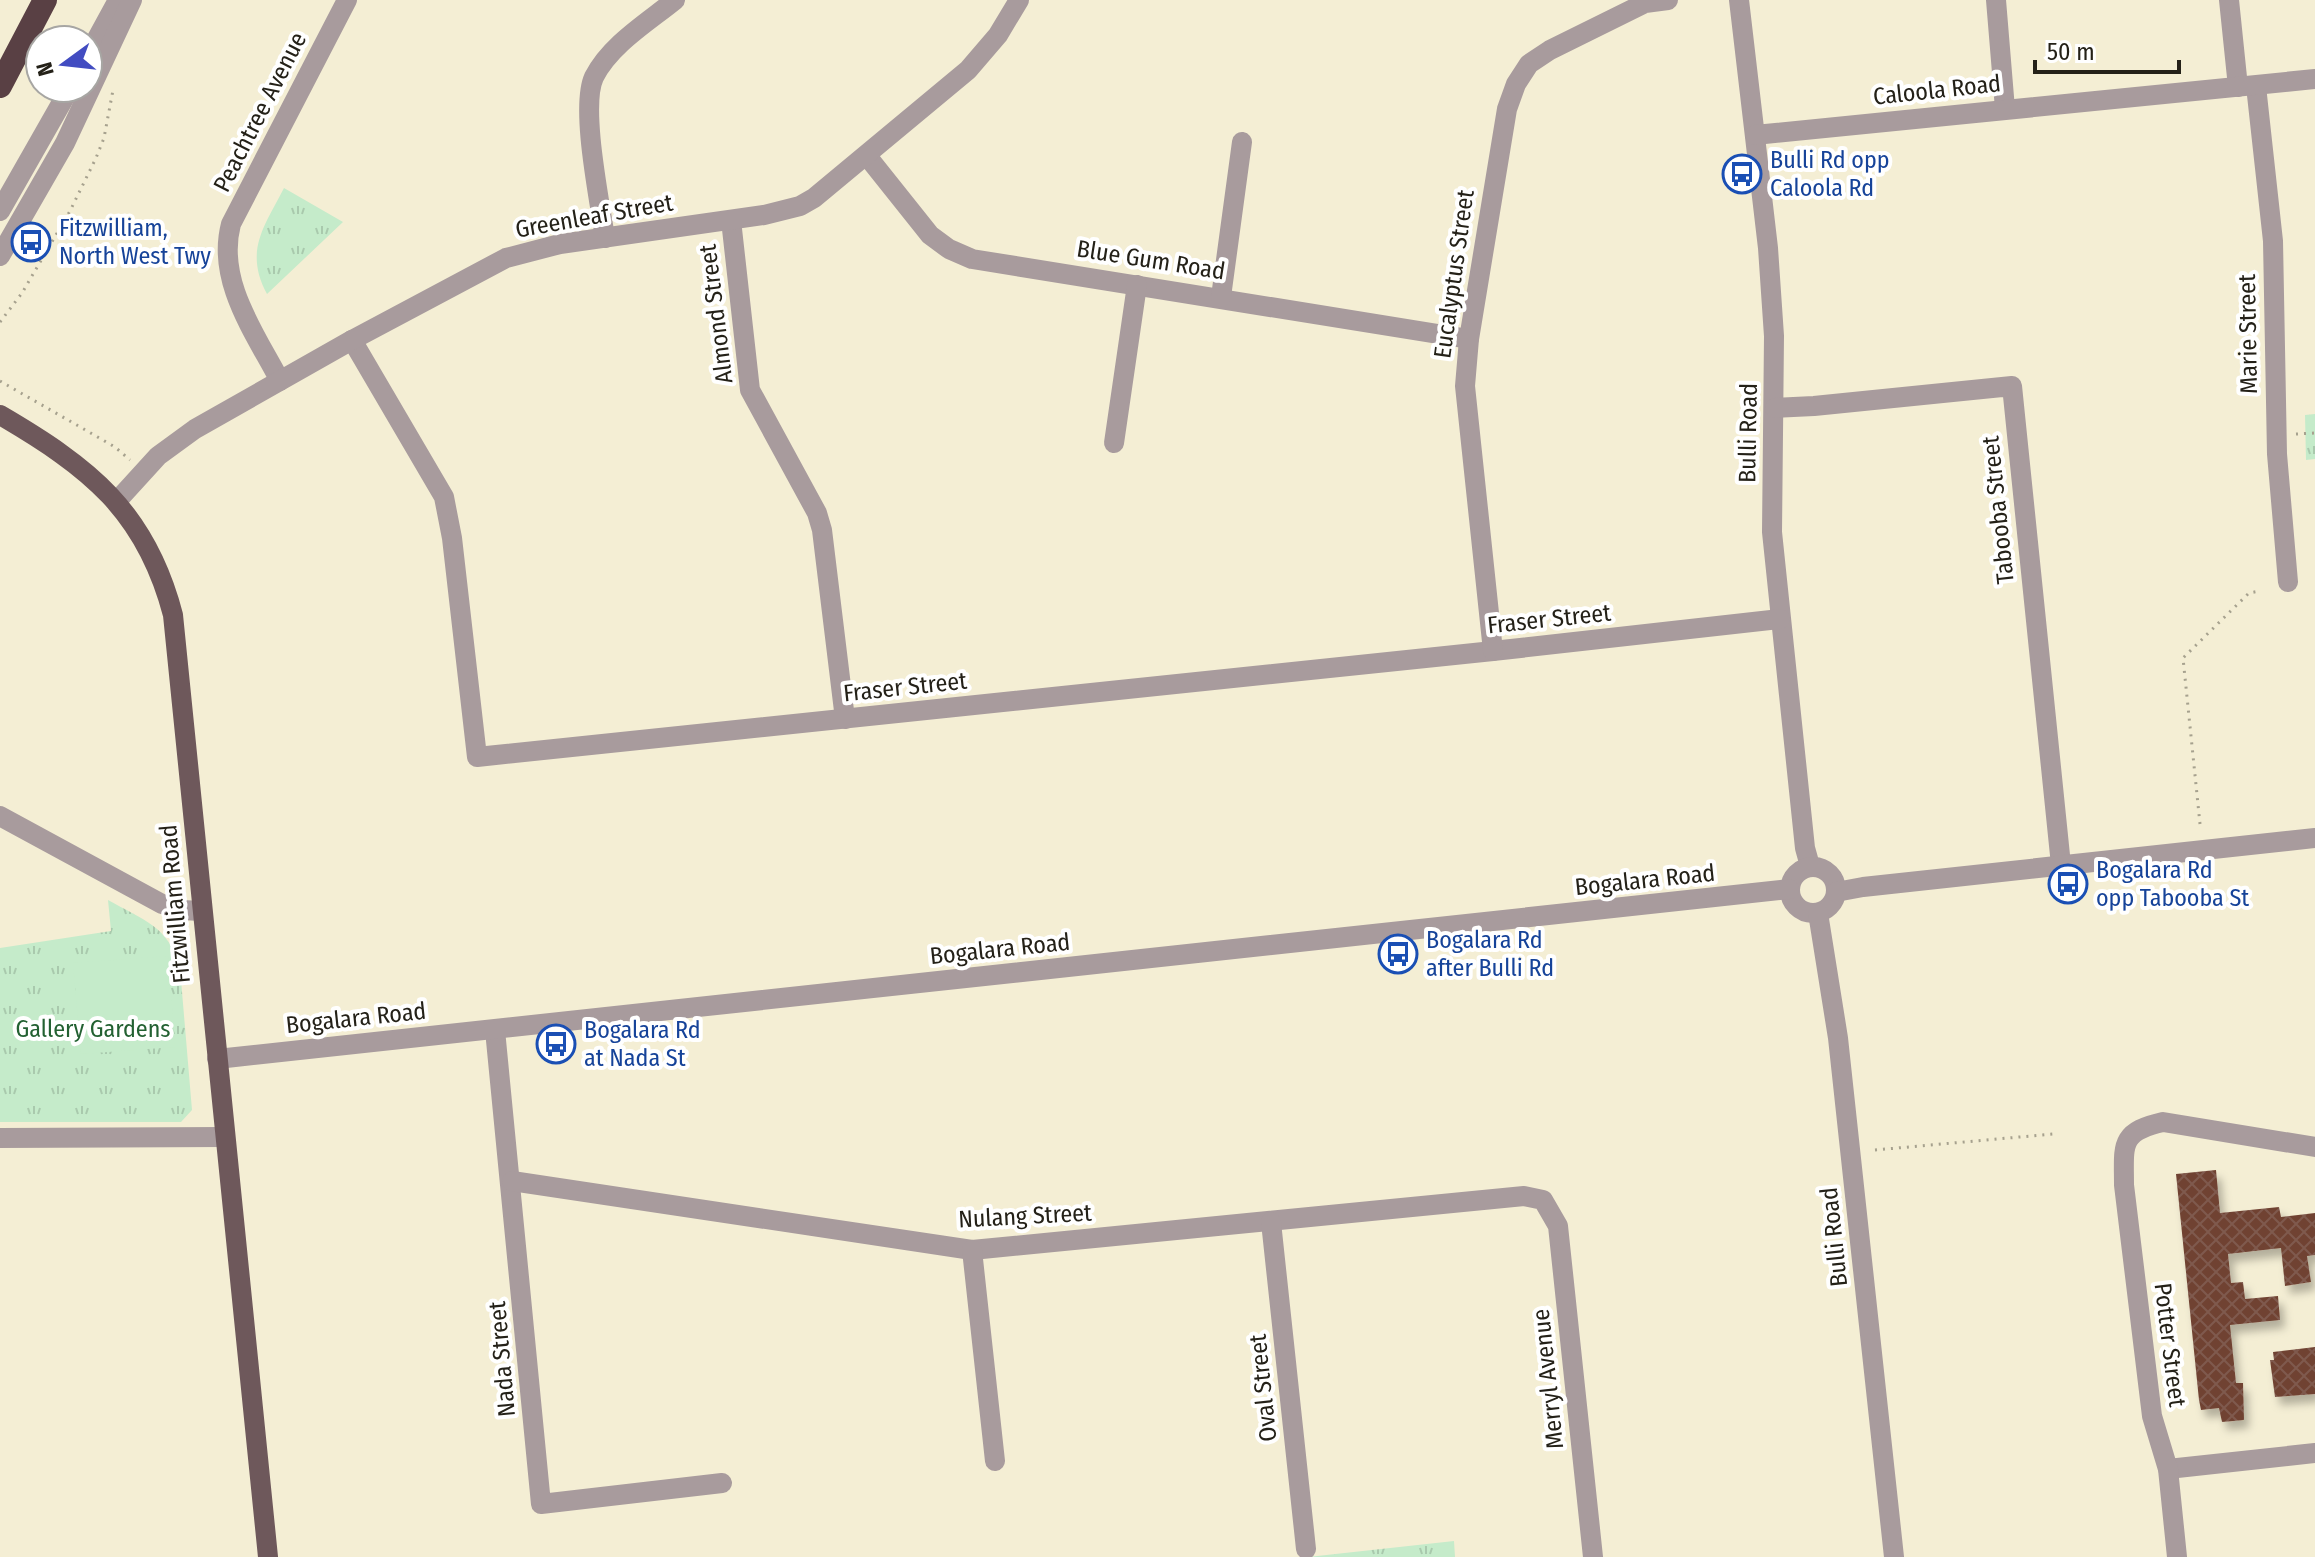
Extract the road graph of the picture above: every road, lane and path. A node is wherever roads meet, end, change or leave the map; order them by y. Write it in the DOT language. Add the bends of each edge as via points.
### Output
graph roads {
  1 [pos="45,0"];
  2 [pos="118,0"];
  3 [pos="132,0"];
  4 [pos="347,0"];
  5 [pos="675,0"];
  6 [pos="1019,0"];
  7 [pos="1668,0"];
  8 [pos="1739,0"];
  9 [pos="1996,0"];
  10 [pos="2229,0"];
  11 [pos="104,26"];
  12 [pos="115,78"];
  13 [pos="2315,79"];
  14 [pos="0,86"];
  15 [pos="2247,86"];
  16 [pos="61,104"];
  17 [pos="2005,109"];
  18 [pos="1755,135"];
  19 [pos="1242,142"];
  20 [pos="867,156"];
  21 [pos="0,211"];
  22 [pos="731,220"];
  23 [pos="605,238"];
  24 [pos="0,256"];
  25 [pos="1137,285"];
  26 [pos="1221,297"];
  27 [pos="0,322"];
  28 [pos="1469,339"];
  29 [pos="352,340"];
  30 [pos="0,381"];
  31 [pos="280,381"];
  32 [pos="1775,408"];
  33 [pos="0,415"];
  34 [pos="1114,443"];
  35 [pos="115,447"];
  36 [pos="117,501"];
  37 [pos="2288,582"];
  38 [pos="2260,591"];
  39 [pos="1780,619"];
  40 [pos="1493,651"];
  41 [pos="845,719"];
  42 [pos="0,816"];
  43 [pos="2200,824"];
  44 [pos="2315,838"];
  45 [pos="2061,865"];
  46 [pos="1810,866"];
  47 [pos="1789,889"];
  48 [pos="1836,892"];
  49 [pos="201,911"];
  50 [pos="1818,913"];
  51 [pos="495,1030"];
  52 [pos="217,1059"];
  53 [pos="2053,1134"];
  54 [pos="224,1137"];
  55 [pos="0,1138"];
  56 [pos="2315,1147"];
  57 [pos="1875,1150"];
  58 [pos="512,1181"];
  59 [pos="1543,1200"];
  60 [pos="1271,1222"];
  61 [pos="972,1250"];
  62 [pos="2315,1453"];
  63 [pos="995,1461"];
  64 [pos="2168,1469"];
  65 [pos="722,1483"];
  66 [pos="1306,1549"];
  67 [pos="268,1557"];
  68 [pos="1593,1557"];
  69 [pos="1894,1557"];
  70 [pos="2177,1557"];
  1 -- 14 [label="highway"];
  2 -- 11 [label="street"];
  3 -- 24 [label="street" via="78,117"];
  4 -- 31 [label="street, Peachtree Avenue" via="225,245 236,296"];
  5 -- 23 [label="street" via="611,53 594,78 588,106"];
  6 -- 20 [label="street, Greenleaf Street" via="984,54"];
  7 -- 28 [label="street, Eucalyptus Street" via="1645,3 1550,50 1529,64 1516,84 1507,109"];
  8 -- 18 [label="street, Bulli Road"];
  9 -- 17 [label="street"];
  10 -- 15 [label="street, Marie Street"];
  12 -- 27 [label="path" via="96,158 70,211"];
  13 -- 15 [label="street, Caloola Road"];
  15 -- 17 [label="street, Caloola Road"];
  15 -- 37 [label="street, Marie Street" via="2273,241 2277,454"];
  16 -- 21 [label="street"];
  17 -- 18 [label="street, Caloola Road"];
  18 -- 32 [label="street, Bulli Road" via="1774,336"];
  19 -- 26 [label="street"];
  20 -- 22 [label="street, Greenleaf Street" via="800,206"];
  20 -- 25 [label="street, Blue Gum Road" via="930,235 949,249 972,259"];
  22 -- 23 [label="street, Greenleaf Street"];
  22 -- 41 [label="street, Almond Street" via="750,390 822,530"];
  23 -- 29 [label="street, Greenleaf Street" via="506,258"];
  25 -- 26 [label="street, Blue Gum Road"];
  25 -- 34 [label="street"];
  26 -- 28 [label="street, Blue Gum Road"];
  28 -- 40 [label="street, Eucalyptus Street" via="1465,386"];
  29 -- 31 [label="street, Greenleaf Street"];
  29 -- 41 [label="street, Fraser Street" via="444,497 477,757"];
  30 -- 35 [label="path"];
  31 -- 36 [label="street, Greenleaf Street" via="174,444"];
  32 -- 39 [label="street, Bulli Road" via="1772,532"];
  32 -- 45 [label="street, Tabooba Street" via="2012,386"];
  33 -- 36 [label="main road, Fitzwilliam Road" via="83,468"];
  36 -- 49 [label="main road, Fitzwilliam Road" via="153,558 173,615"];
  38 -- 43 [label="path" via="2249,593 2183,658"];
  39 -- 40 [label="street, Fraser Street"];
  39 -- 46 [label="street, Bulli Road"];
  40 -- 41 [label="street, Fraser Street"];
  42 -- 49 [label="street" via="162,904"];
  44 -- 45 [label="street"];
  45 -- 48 [label="street"];
  46 -- 47 [label="street" via="1798,871"];
  46 -- 48 [label="street" via="1829,873"];
  47 -- 50 [label="street" via="1800,910"];
  47 -- 51 [label="street, Bogalara Road"];
  48 -- 50 [label="street" via="1827,909"];
  49 -- 52 [label="main road, Fitzwilliam Road"];
  50 -- 69 [label="street, Bulli Road" via="1838,1038"];
  51 -- 52 [label="street, Bogalara Road"];
  51 -- 58 [label="street, Nada Street"];
  52 -- 54 [label="main road, Fitzwilliam Road"];
  53 -- 57 [label="path"];
  54 -- 55 [label="street"];
  54 -- 67 [label="main road, Fitzwilliam Road"];
  56 -- 64 [label="street, Potter Street" via="2163,1122 2139,1127 2128,1137 2126,1201 2152,1416"];
  58 -- 61 [label="street, Nulang Street"];
  58 -- 65 [label="street, Nada Street" via="541,1504"];
  59 -- 60 [label="street, Nulang Street" via="1524,1196"];
  59 -- 68 [label="street, Merryl Avenue" via="1558,1226"];
  60 -- 61 [label="street, Nulang Street"];
  60 -- 66 [label="street, Oval Street"];
  61 -- 63 [label="street"];
  62 -- 64 [label="street"];
  64 -- 70 [label="street, Potter Street"];
}
